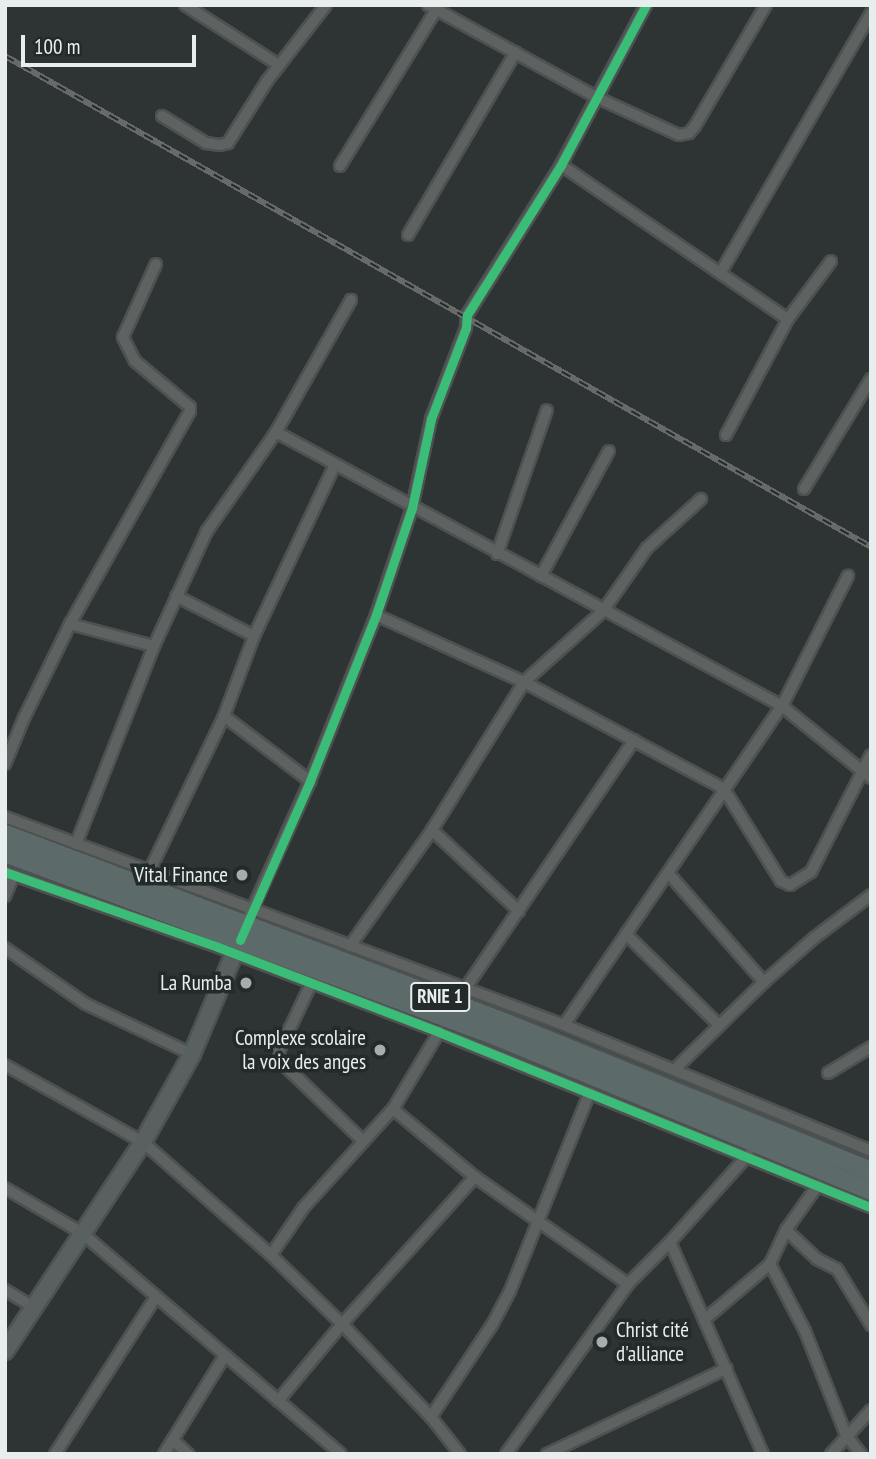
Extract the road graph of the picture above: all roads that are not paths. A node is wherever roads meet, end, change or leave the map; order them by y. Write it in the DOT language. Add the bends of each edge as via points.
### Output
graph roads {
  1 [pos="186,5"];
  2 [pos="326,5"];
  3 [pos="646,5"];
  4 [pos="766,5"];
  5 [pos="432,7"];
  6 [pos="871,13"];
  7 [pos="516,52"];
  8 [pos="279,65"];
  9 [pos="598,98"];
  10 [pos="162,116"];
  11 [pos="561,164"];
  12 [pos="340,166"];
  13 [pos="408,235"];
  14 [pos="831,261"];
  15 [pos="156,264"];
  16 [pos="721,272"];
  17 [pos="351,300"];
  18 [pos="788,319"];
  19 [pos="871,379"];
  20 [pos="547,410"];
  21 [pos="275,432"];
  22 [pos="726,435"];
  23 [pos="609,452"];
  24 [pos="335,465"];
  25 [pos="804,489"];
  26 [pos="701,499"];
  27 [pos="412,508"];
  28 [pos="497,554"];
  29 [pos="541,576"];
  30 [pos="848,576"];
  31 [pos="176,596"];
  32 [pos="603,611"];
  33 [pos="376,615"];
  34 [pos="71,624"];
  35 [pos="254,636"];
  36 [pos="154,646"];
  37 [pos="524,682"];
  38 [pos="782,706"];
  39 [pos="224,716"];
  40 [pos="634,740"];
  41 [pos="871,755"];
  42 [pos="5,764"];
  43 [pos="867,775"];
  44 [pos="310,781"];
  45 [pos="724,789"];
  46 [pos="5,817"];
  47 [pos="432,830"];
  48 [pos="5,834"];
  49 [pos="76,844"];
  50 [pos="5,853"];
  51 [pos="149,872"];
  52 [pos="9,873"];
  53 [pos="669,874"];
  54 [pos="871,895"];
  55 [pos="5,896"];
  56 [pos="519,911"];
  57 [pos="244,932"];
  58 [pos="626,934"];
  59 [pos="350,946"];
  60 [pos="5,948"];
  61 [pos="764,982"];
  62 [pos="311,984"];
  63 [pos="465,989"];
  64 [pos="719,1025"];
  65 [pos="564,1026"];
  66 [pos="439,1032"];
  67 [pos="871,1047"];
  68 [pos="192,1054"];
  69 [pos="5,1065"];
  70 [pos="674,1070"];
  71 [pos="828,1073"];
  72 [pos="590,1092"];
  73 [pos="393,1109"];
  74 [pos="362,1140"];
  75 [pos="143,1142"];
  76 [pos="871,1151"];
  77 [pos="747,1155"];
  78 [pos="871,1171"];
  79 [pos="475,1177"];
  80 [pos="818,1185"];
  81 [pos="5,1188"];
  82 [pos="871,1191"];
  83 [pos="871,1207"];
  84 [pos="539,1221"];
  85 [pos="786,1230"];
  86 [pos="82,1233"];
  87 [pos="670,1242"];
  88 [pos="271,1255"];
  89 [pos="770,1264"];
  90 [pos="628,1284"];
  91 [pos="5,1290"];
  92 [pos="155,1298"];
  93 [pos="33,1307"];
  94 [pos="704,1320"];
  95 [pos="342,1324"];
  96 [pos="871,1325"];
  97 [pos="5,1351"];
  98 [pos="224,1357"];
  99 [pos="727,1368"];
  100 [pos="278,1401"];
  101 [pos="871,1410"];
  102 [pos="431,1417"];
  103 [pos="846,1435"];
  104 [pos="173,1440"];
  105 [pos="762,1451"];
  106 [pos="55,1454"];
  107 [pos="164,1454"];
  108 [pos="188,1454"];
  109 [pos="341,1454"];
  110 [pos="460,1454"];
  111 [pos="506,1454"];
  112 [pos="547,1454"];
  113 [pos="748,1454"];
  114 [pos="831,1454"];
  115 [pos="861,1454"];
  1 -- 8 [label="street"];
  2 -- 8 [label="street"];
  3 -- 9 [label="street"];
  4 -- 9 [label="street" via="689,133 679,135"];
  5 -- 7 [label="street"];
  5 -- 12 [label="street"];
  6 -- 16 [label="street"];
  7 -- 9 [label="street"];
  7 -- 13 [label="street"];
  8 -- 10 [label="street" via="228,143 206,143"];
  9 -- 11 [label="street"];
  11 -- 16 [label="street"];
  11 -- 27 [label="street" via="467,315 430,419"];
  14 -- 18 [label="street"];
  15 -- 34 [label="street" via="123,337 135,360 190,411"];
  16 -- 18 [label="street"];
  17 -- 21 [label="street"];
  18 -- 22 [label="street"];
  19 -- 25 [label="street"];
  20 -- 28 [label="street"];
  21 -- 24 [label="street"];
  21 -- 31 [label="street" via="207,531"];
  23 -- 29 [label="street"];
  24 -- 27 [label="street"];
  24 -- 35 [label="street"];
  26 -- 32 [label="street" via="647,548"];
  27 -- 28 [label="street"];
  27 -- 33 [label="street"];
  28 -- 29 [label="street"];
  29 -- 32 [label="street"];
  30 -- 38 [label="street"];
  31 -- 35 [label="street"];
  31 -- 36 [label="street"];
  32 -- 37 [label="street"];
  32 -- 38 [label="street"];
  33 -- 37 [label="street"];
  33 -- 44 [label="street"];
  34 -- 36 [label="street"];
  34 -- 42 [label="street"];
  35 -- 39 [label="street"];
  36 -- 49 [label="street"];
  37 -- 40 [label="street"];
  37 -- 47 [label="street"];
  38 -- 43 [label="street"];
  38 -- 45 [label="street"];
  39 -- 44 [label="street"];
  39 -- 51 [label="street"];
  40 -- 45 [label="street"];
  40 -- 56 [label="street"];
  41 -- 43 [label="street"];
  43 -- 45 [label="street" via="811,872 790,885 781,881"];
  44 -- 57 [label="street"];
  45 -- 53 [label="street"];
  46 -- 49 [label="street"];
  47 -- 56 [label="street"];
  47 -- 59 [label="street"];
  48 -- 57 [label="highway, RNIE 1"];
  49 -- 51 [label="street"];
  50 -- 57 [label="highway, RNIE 1"];
  51 -- 57 [label="street"];
  52 -- 55 [label="street"];
  52 -- 57 [label="street"];
  53 -- 58 [label="street"];
  53 -- 61 [label="street"];
  54 -- 61 [label="street"];
  56 -- 63 [label="street"];
  57 -- 59 [label="street"];
  57 -- 62 [label="street"];
  57 -- 68 [label="main road"];
  57 -- 78 [label="highway, RNIE 1" via="504,1022"];
  57 -- 82 [label="highway, RNIE 1"];
  58 -- 64 [label="street"];
  58 -- 65 [label="street"];
  59 -- 63 [label="street"];
  60 -- 68 [label="street" via="86,1004"];
  61 -- 64 [label="street"];
  62 -- 66 [label="street"];
  62 -- 74 [label="street" via="279,1051 280,1061"];
  63 -- 65 [label="street"];
  64 -- 70 [label="street"];
  65 -- 70 [label="street"];
  66 -- 72 [label="street"];
  66 -- 73 [label="street"];
  67 -- 71 [label="street"];
  68 -- 75 [label="main road"];
  69 -- 75 [label="street"];
  70 -- 76 [label="street"];
  72 -- 77 [label="street"];
  72 -- 84 [label="street"];
  73 -- 74 [label="street"];
  73 -- 79 [label="street"];
  74 -- 88 [label="street" via="304,1207"];
  75 -- 86 [label="main road"];
  75 -- 88 [label="street"];
  77 -- 80 [label="street"];
  77 -- 87 [label="street"];
  79 -- 84 [label="street"];
  79 -- 95 [label="street"];
  80 -- 83 [label="street"];
  80 -- 85 [label="street"];
  81 -- 86 [label="street"];
  84 -- 90 [label="street"];
  84 -- 102 [label="street" via="492,1325"];
  85 -- 89 [label="street"];
  85 -- 96 [label="street" via="817,1259 837,1269"];
  86 -- 92 [label="street"];
  86 -- 93 [label="main road"];
  87 -- 90 [label="street"];
  87 -- 94 [label="street"];
  88 -- 95 [label="street"];
  89 -- 94 [label="street"];
  89 -- 103 [label="street" via="805,1331"];
  90 -- 111 [label="street"];
  91 -- 93 [label="street"];
  92 -- 98 [label="street"];
  92 -- 106 [label="street"];
  93 -- 97 [label="main road"];
  94 -- 99 [label="street"];
  95 -- 100 [label="street"];
  95 -- 102 [label="street"];
  98 -- 100 [label="street"];
  98 -- 104 [label="street"];
  99 -- 105 [label="street"];
  99 -- 112 [label="street"];
  100 -- 109 [label="street"];
  101 -- 103 [label="street"];
  102 -- 110 [label="street"];
  103 -- 114 [label="street"];
  103 -- 115 [label="street"];
  104 -- 107 [label="street"];
  104 -- 108 [label="street"];
  105 -- 113 [label="street"];
}
